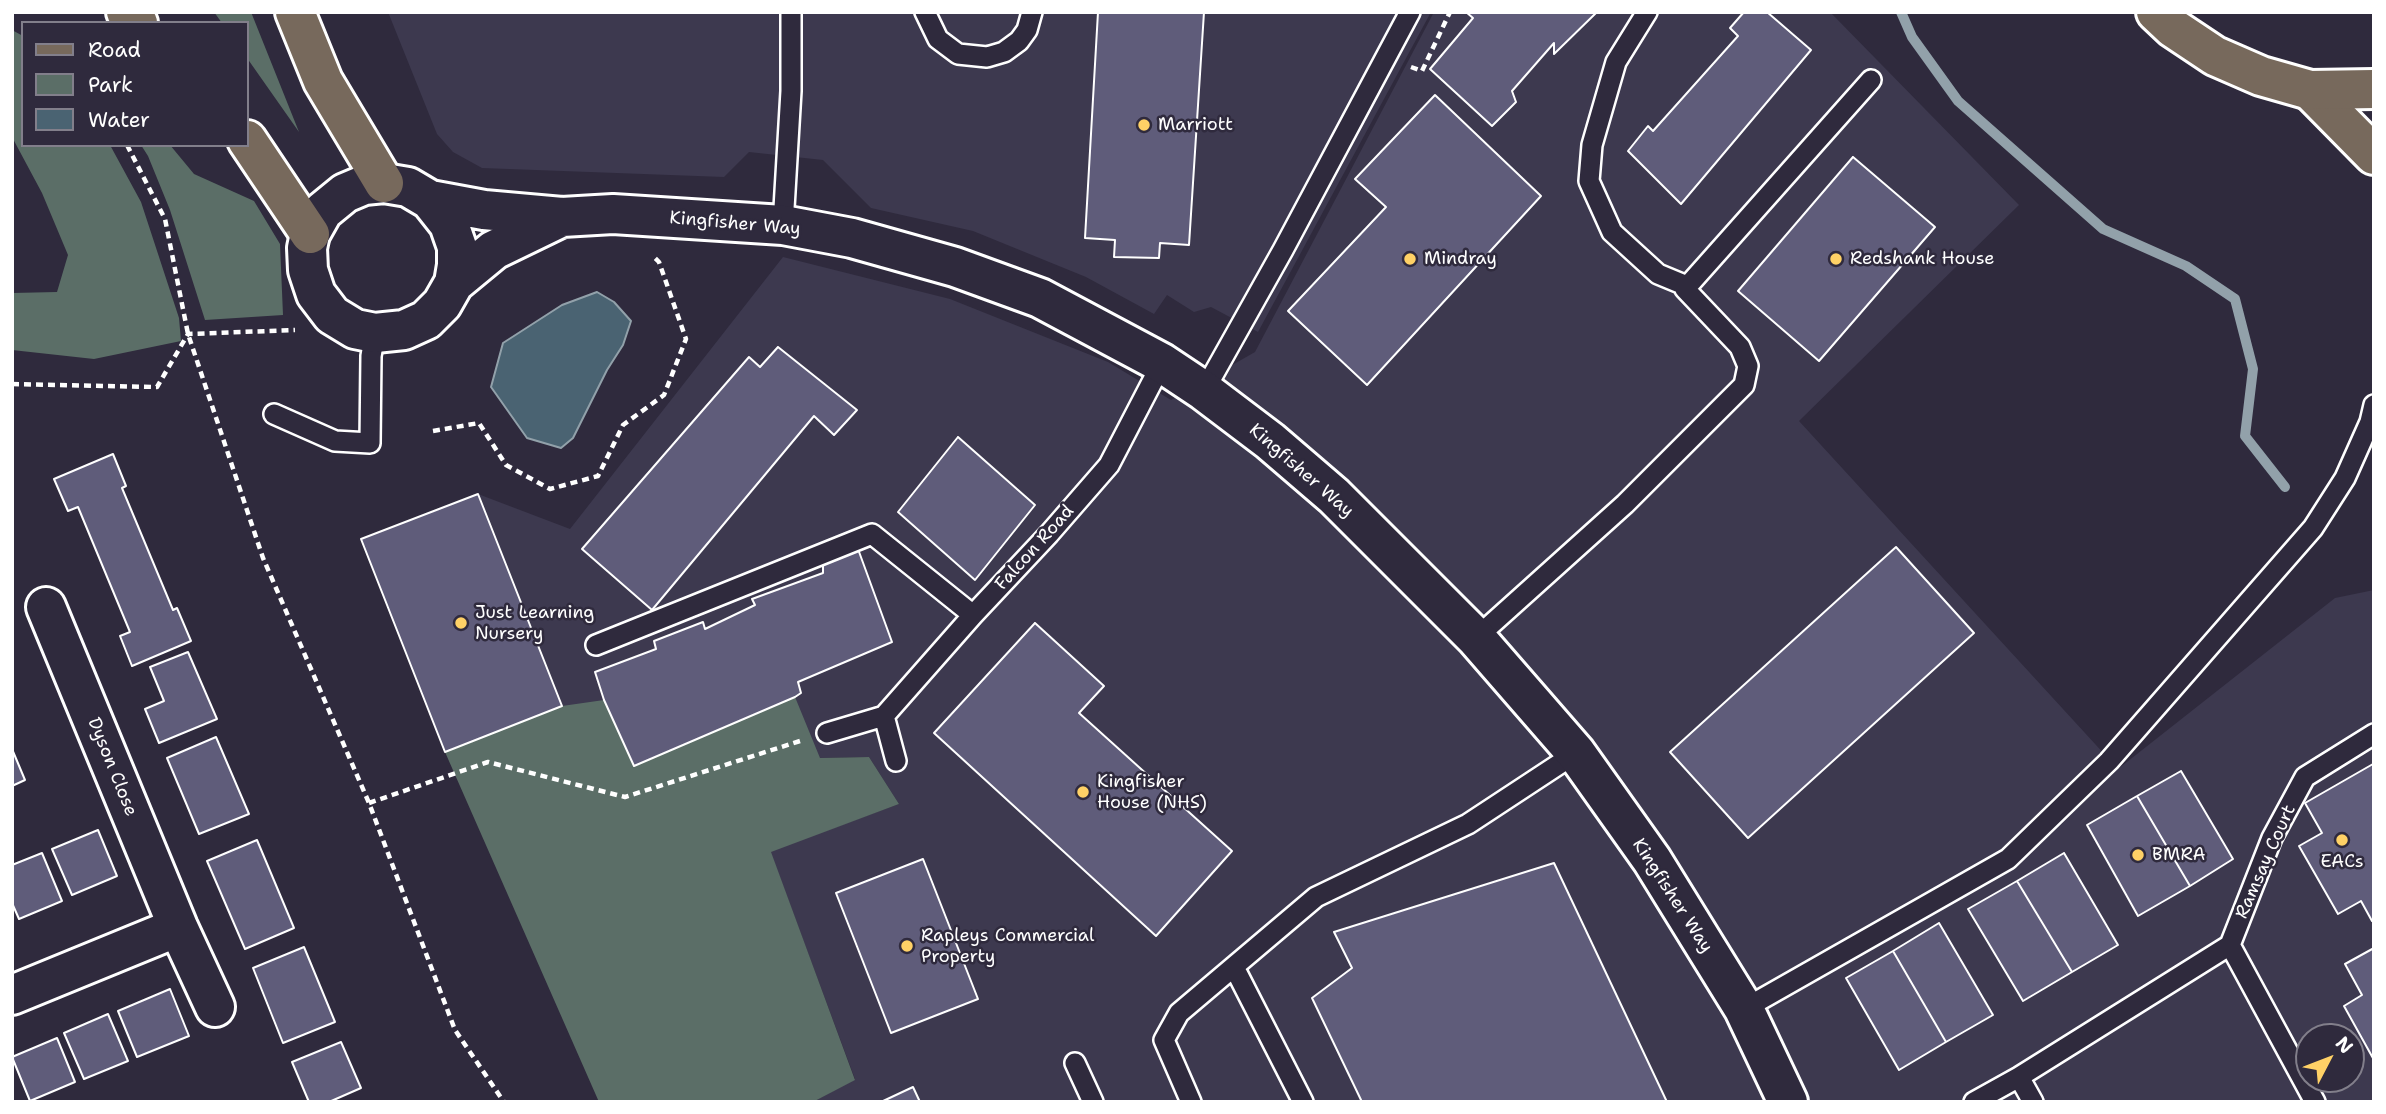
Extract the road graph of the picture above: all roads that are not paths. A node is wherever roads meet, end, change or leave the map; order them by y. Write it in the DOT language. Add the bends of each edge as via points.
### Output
graph roads {
  1 [pos="295,12"];
  2 [pos="791,12"];
  3 [pos="925,12"];
  4 [pos="1032,12"];
  5 [pos="1410,12"];
  6 [pos="1647,12"];
  7 [pos="2157,12"];
  8 [pos="1871,80"];
  9 [pos="2374,89"];
  10 [pos="2310,90"];
  11 [pos="248,141"];
  12 [pos="2374,155"];
  13 [pos="384,183"];
  14 [pos="430,200"];
  15 [pos="562,217"];
  16 [pos="783,225"];
  17 [pos="310,234"];
  18 [pos="454,283"];
  19 [pos="1687,286"];
  20 [pos="375,333"];
  21 [pos="1162,363"];
  22 [pos="1204,391"];
  23 [pos="2374,405"];
  24 [pos="274,414"];
  25 [pos="45,607"];
  26 [pos="973,615"];
  27 [pos="1476,638"];
  28 [pos="596,645"];
  29 [pos="884,716"];
  30 [pos="827,733"];
  31 [pos="2374,734"];
  32 [pos="1576,753"];
  33 [pos="896,761"];
  34 [pos="178,926"];
  35 [pos="2230,945"];
  36 [pos="1234,967"];
  37 [pos="12,995"];
  38 [pos="215,1007"];
  39 [pos="1744,1009"];
  40 [pos="1075,1063"];
  41 [pos="2019,1077"];
  42 [pos="1093,1102"];
  43 [pos="1191,1102"];
  44 [pos="1303,1102"];
  45 [pos="1788,1102"];
  46 [pos="1974,1102"];
  47 [pos="2034,1102"];
  48 [pos="2315,1102"];
  1 -- 13 [label="main road" via="323,81"];
  2 -- 16 [label="lane"];
  3 -- 4 [label="lane" via="937,39 958,54 987,57 1019,41"];
  5 -- 22 [label="lane"];
  6 -- 19 [label="lane" via="1615,62 1591,145 1589,181 1612,232 1658,274"];
  7 -- 10 [label="main road" via="2215,56"];
  8 -- 19 [label="lane"];
  9 -- 10 [label="main road"];
  10 -- 12 [label="main road"];
  11 -- 17 [label="main road"];
  13 -- 14 [label="street" via="408,187"];
  13 -- 17 [label="street" via="345,192 323,211"];
  14 -- 15 [label="street, Kingfisher Way"];
  14 -- 18 [label="street" via="449,224 457,247"];
  15 -- 16 [label="street, Kingfisher Way" via="612,214"];
  15 -- 18 [label="street, Kingfisher Way" via="495,250"];
  16 -- 21 [label="street, Kingfisher Way" via="852,238 956,267 1040,298"];
  17 -- 20 [label="street" via="308,270 316,294 332,315"];
  18 -- 20 [label="street" via="426,320 404,330"];
  19 -- 27 [label="lane" via="1740,347 1748,366 1744,385 1625,504"];
  20 -- 24 [label="lane" via="370,443 335,441"];
  21 -- 22 [label="street, Kingfisher Way"];
  21 -- 26 [label="lane, Falcon Road" via="1109,465"];
  22 -- 27 [label="street, Kingfisher Way" via="1334,496"];
  23 -- 39 [label="lane" via="2345,478 2313,528 2109,761 2008,859"];
  25 -- 34 [label="street, Dyson Close"];
  26 -- 28 [label="lane" via="872,534"];
  26 -- 29 [label="lane, Falcon Road"];
  27 -- 32 [label="street, Kingfisher Way"];
  29 -- 30 [label="lane"];
  29 -- 33 [label="lane"];
  31 -- 35 [label="lane, Ramsay Court" via="2305,776 2272,838"];
  32 -- 36 [label="lane" via="1468,824 1316,897"];
  32 -- 39 [label="street, Kingfisher Way" via="1651,860"];
  34 -- 37 [label="street"];
  34 -- 38 [label="street, Dyson Close"];
  35 -- 41 [label="lane"];
  35 -- 48 [label="lane"];
  36 -- 43 [label="lane" via="1179,1013 1164,1040"];
  36 -- 44 [label="lane"];
  39 -- 45 [label="street, Kingfisher Way"];
  40 -- 42 [label="lane"];
  41 -- 46 [label="lane"];
  41 -- 47 [label="lane"];
}
